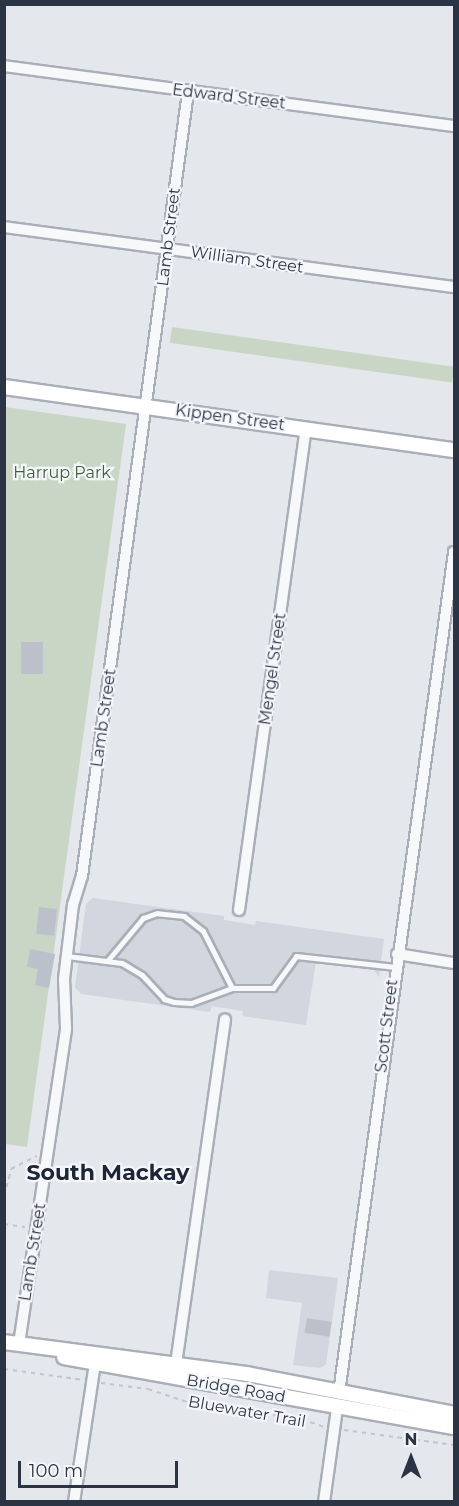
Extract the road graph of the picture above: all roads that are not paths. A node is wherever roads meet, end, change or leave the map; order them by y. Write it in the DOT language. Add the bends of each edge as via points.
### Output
graph roads {
  1 [pos="4,66"];
  2 [pos="188,92"];
  3 [pos="454,126"];
  4 [pos="4,227"];
  5 [pos="167,249"];
  6 [pos="454,287"];
  7 [pos="4,387"];
  8 [pos="146,406"];
  9 [pos="306,429"];
  10 [pos="454,450"];
  11 [pos="454,552"];
  12 [pos="239,910"];
  13 [pos="397,954"];
  14 [pos="67,956"];
  15 [pos="108,960"];
  16 [pos="454,963"];
  17 [pos="395,967"];
  18 [pos="232,988"];
  19 [pos="225,1019"];
  20 [pos="12,1343"];
  21 [pos="96,1358"];
  22 [pos="175,1371"];
  23 [pos="339,1392"];
  24 [pos="337,1408"];
  25 [pos="454,1414"];
  26 [pos="454,1427"];
  27 [pos="74,1502"];
  28 [pos="324,1502"];
  1 -- 2 [label="street, Edward Street"];
  2 -- 3 [label="street, Edward Street"];
  2 -- 5 [label="street, Lamb Street"];
  4 -- 5 [label="street, William Street"];
  5 -- 6 [label="street, William Street"];
  5 -- 8 [label="street, Lamb Street"];
  7 -- 8 [label="street, Kippen Street"];
  8 -- 9 [label="street, Kippen Street"];
  8 -- 14 [label="street, Lamb Street" via="82,876 73,905"];
  9 -- 10 [label="street, Kippen Street"];
  9 -- 12 [label="street, Mengel Street"];
  11 -- 13 [label="street, Scott Street"];
  13 -- 16 [label="street"];
  13 -- 17 [label="street, Scott Street"];
  14 -- 15 [label="lane"];
  14 -- 20 [label="street, Lamb Street" via="66,1028 37,1229"];
  15 -- 18 [label="lane" via="131,968 164,999 174,1002 190,1004"];
  15 -- 18 [label="lane" via="143,918 157,913 184,916 203,931"];
  17 -- 18 [label="lane" via="296,956 273,988"];
  17 -- 23 [label="street, Scott Street"];
  19 -- 22 [label="street"];
  20 -- 21 [label="street, Bridge Road"];
  21 -- 22 [label="street, Bridge Road"];
  21 -- 27 [label="street"];
  22 -- 23 [label="street, Bridge Road"];
  22 -- 24 [label="street, Bridge Road"];
  23 -- 24 [label="street, Scott Street"];
  23 -- 25 [label="street, Bridge Road"];
  24 -- 26 [label="street, Bridge Road"];
  24 -- 28 [label="street, Scott Street"];
}
